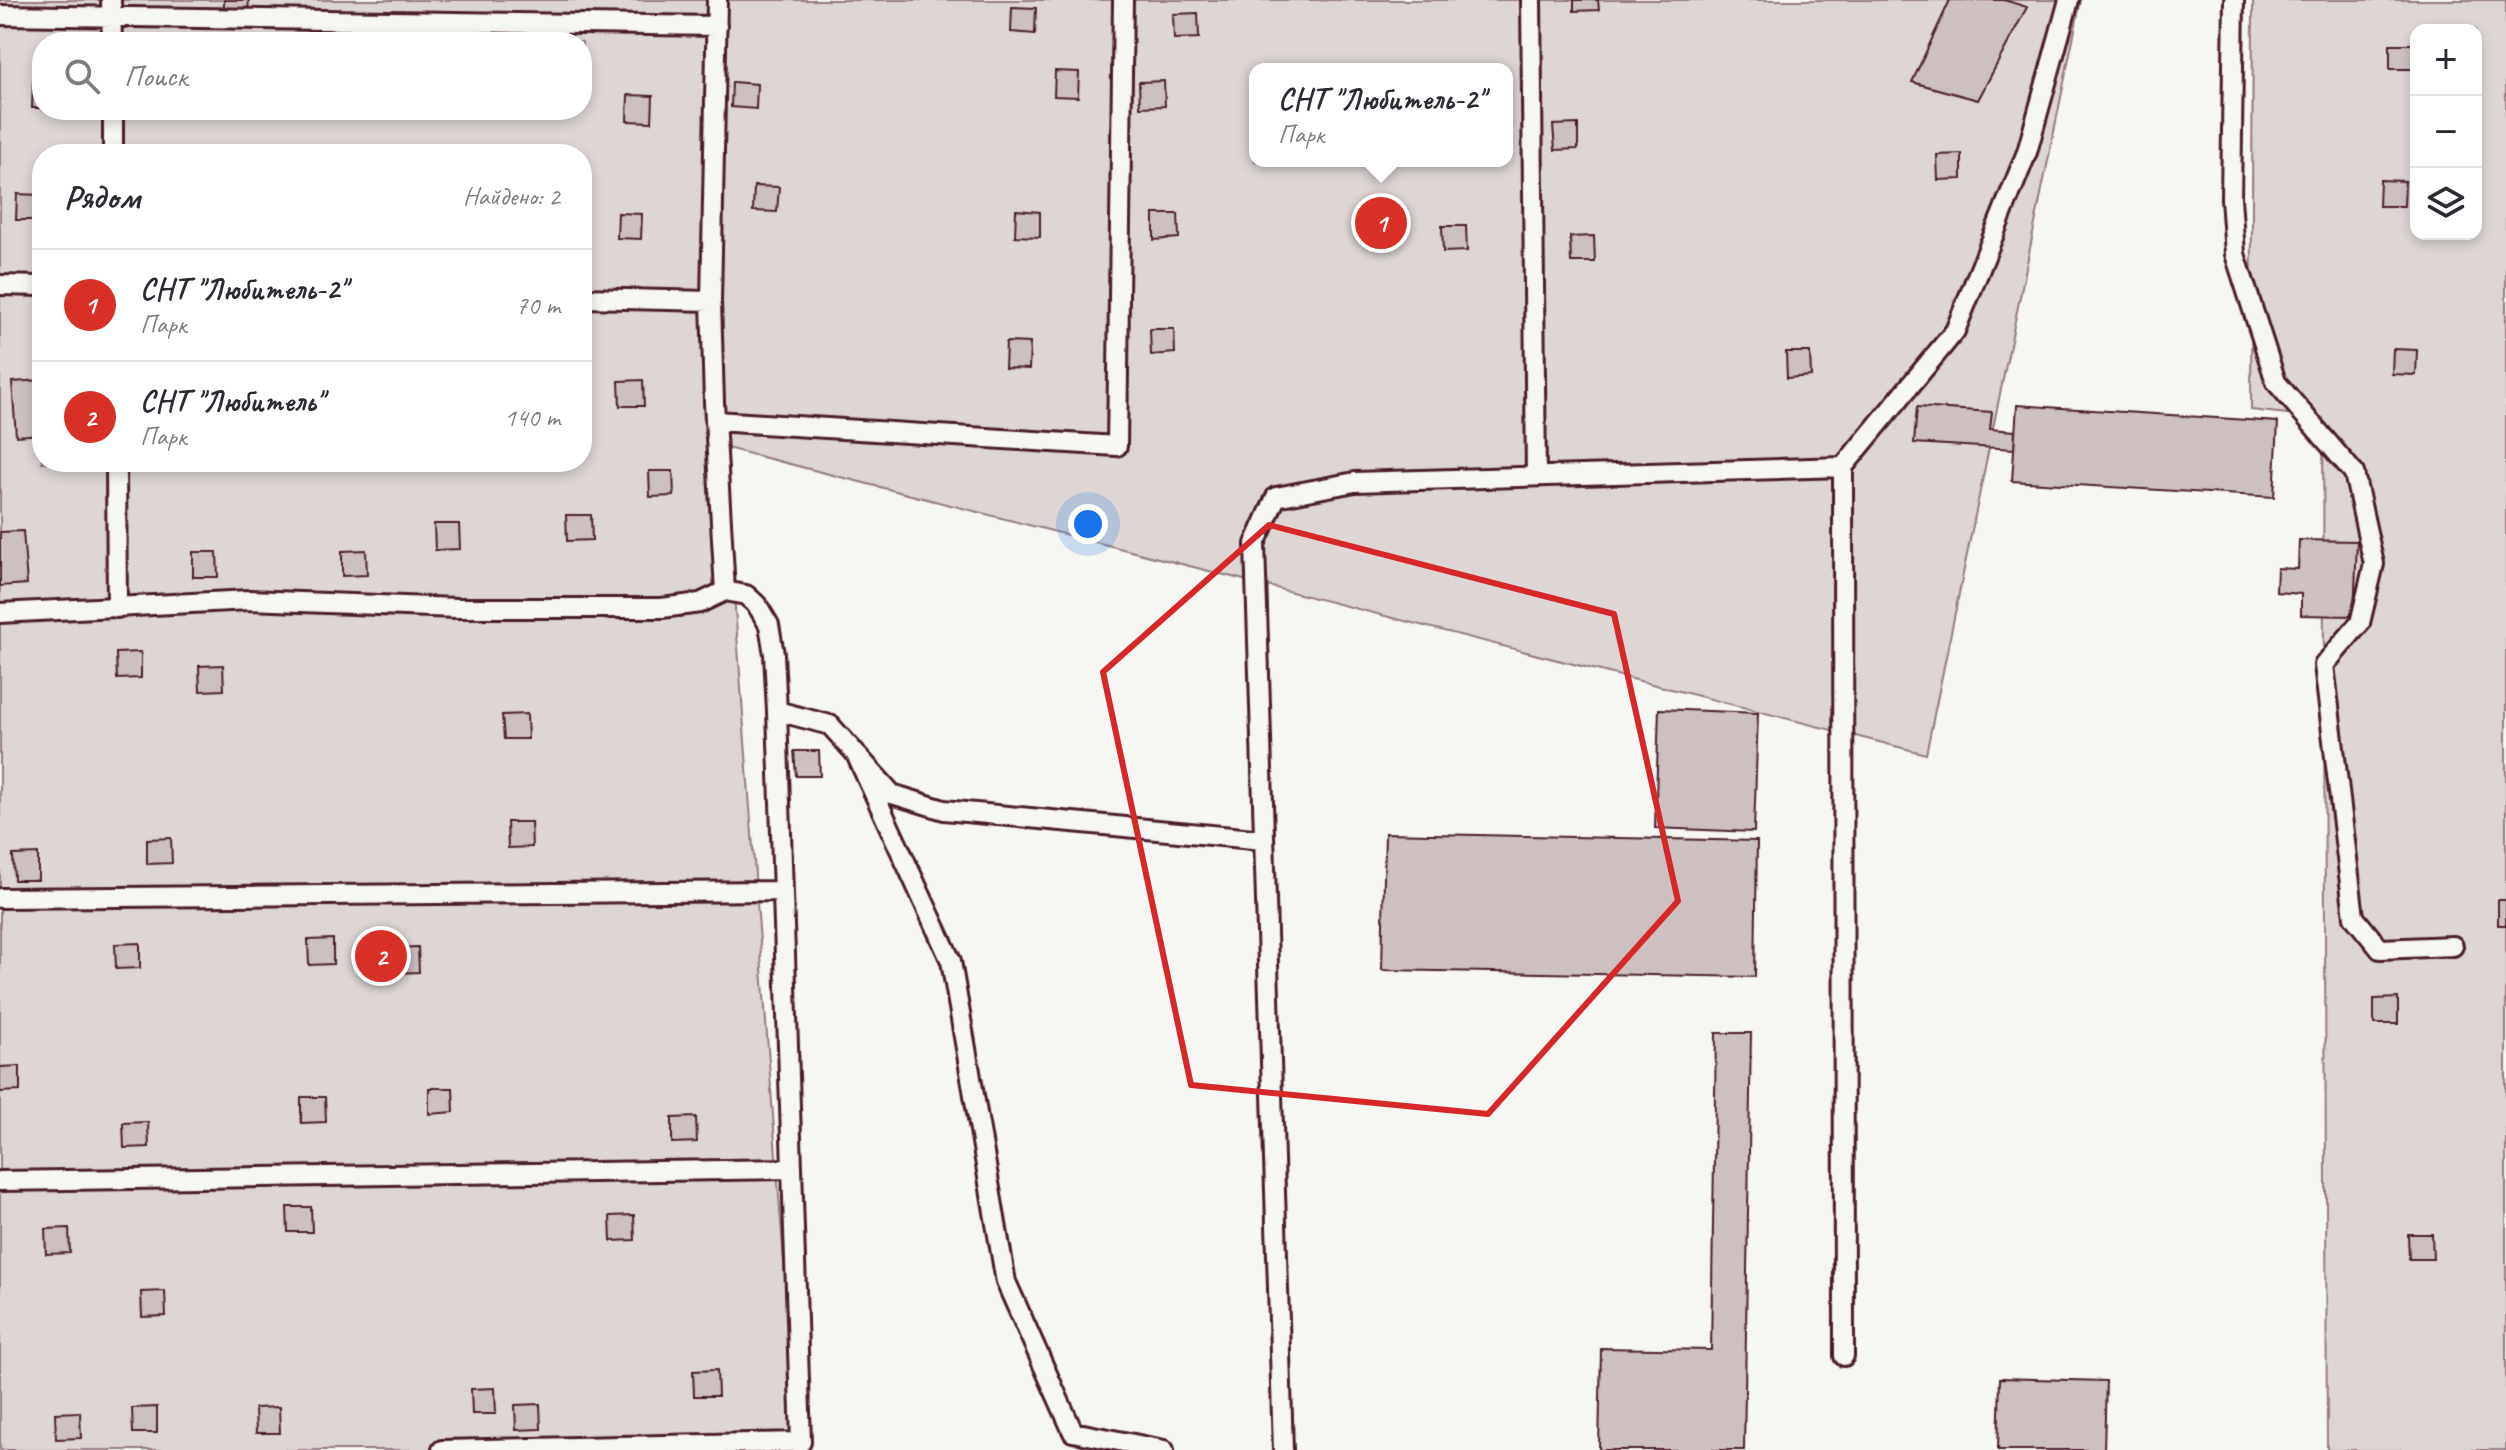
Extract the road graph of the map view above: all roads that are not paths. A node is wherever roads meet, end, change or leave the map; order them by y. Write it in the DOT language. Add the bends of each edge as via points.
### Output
graph roads {
  1 [pos="717,0"];
  2 [pos="1123,0"];
  3 [pos="1531,0"];
  4 [pos="2069,0"];
  5 [pos="2234,0"];
  6 [pos="111,8"];
  7 [pos="0,15"];
  8 [pos="717,26"];
  9 [pos="112,32"];
  10 [pos="113,120"];
  11 [pos="113,144"];
  12 [pos="0,285"];
  13 [pos="32,286"];
  14 [pos="592,298"];
  15 [pos="711,301"];
  16 [pos="715,421"];
  17 [pos="1843,467"];
  18 [pos="116,472"];
  19 [pos="1536,476"];
  20 [pos="725,591"];
  21 [pos="117,608"];
  22 [pos="0,613"];
  23 [pos="777,711"];
  24 [pos="855,752"];
  25 [pos="1264,840"];
  26 [pos="782,891"];
  27 [pos="0,898"];
  28 [pos="2453,946"];
  29 [pos="790,1169"];
  30 [pos="0,1181"];
  31 [pos="1844,1356"];
  32 [pos="442,1450"];
  33 [pos="1164,1450"];
  34 [pos="1283,1450"];
  1 -- 8 [label="lane"];
  2 -- 16 [label="lane" via="1117,446"];
  3 -- 19 [label="lane"];
  4 -- 17 [label="lane" via="2027,152 1955,331"];
  5 -- 28 [label="lane" via="2235,254 2276,382 2354,473 2374,564 2360,623 2324,665 2354,917 2380,949"];
  6 -- 7 [label="lane"];
  6 -- 8 [label="lane"];
  6 -- 9 [label="lane"];
  8 -- 15 [label="lane"];
  10 -- 11 [label="lane"];
  12 -- 13 [label="lane"];
  14 -- 15 [label="lane"];
  15 -- 16 [label="lane"];
  16 -- 20 [label="lane"];
  17 -- 19 [label="lane"];
  17 -- 31 [label="lane"];
  18 -- 21 [label="lane"];
  19 -- 25 [label="lane" via="1355,482 1276,497 1255,544"];
  20 -- 21 [label="lane" via="700,603 662,608 249,600"];
  20 -- 23 [label="lane" via="746,595 769,625"];
  21 -- 22 [label="lane"];
  23 -- 24 [label="lane" via="830,725"];
  23 -- 26 [label="lane"];
  24 -- 25 [label="lane" via="892,794 944,810"];
  24 -- 33 [label="lane" via="951,961 1006,1282 1073,1432"];
  25 -- 34 [label="lane"];
  26 -- 27 [label="lane"];
  26 -- 29 [label="lane"];
  29 -- 30 [label="lane"];
  29 -- 32 [label="lane" via="801,1442"];
}
